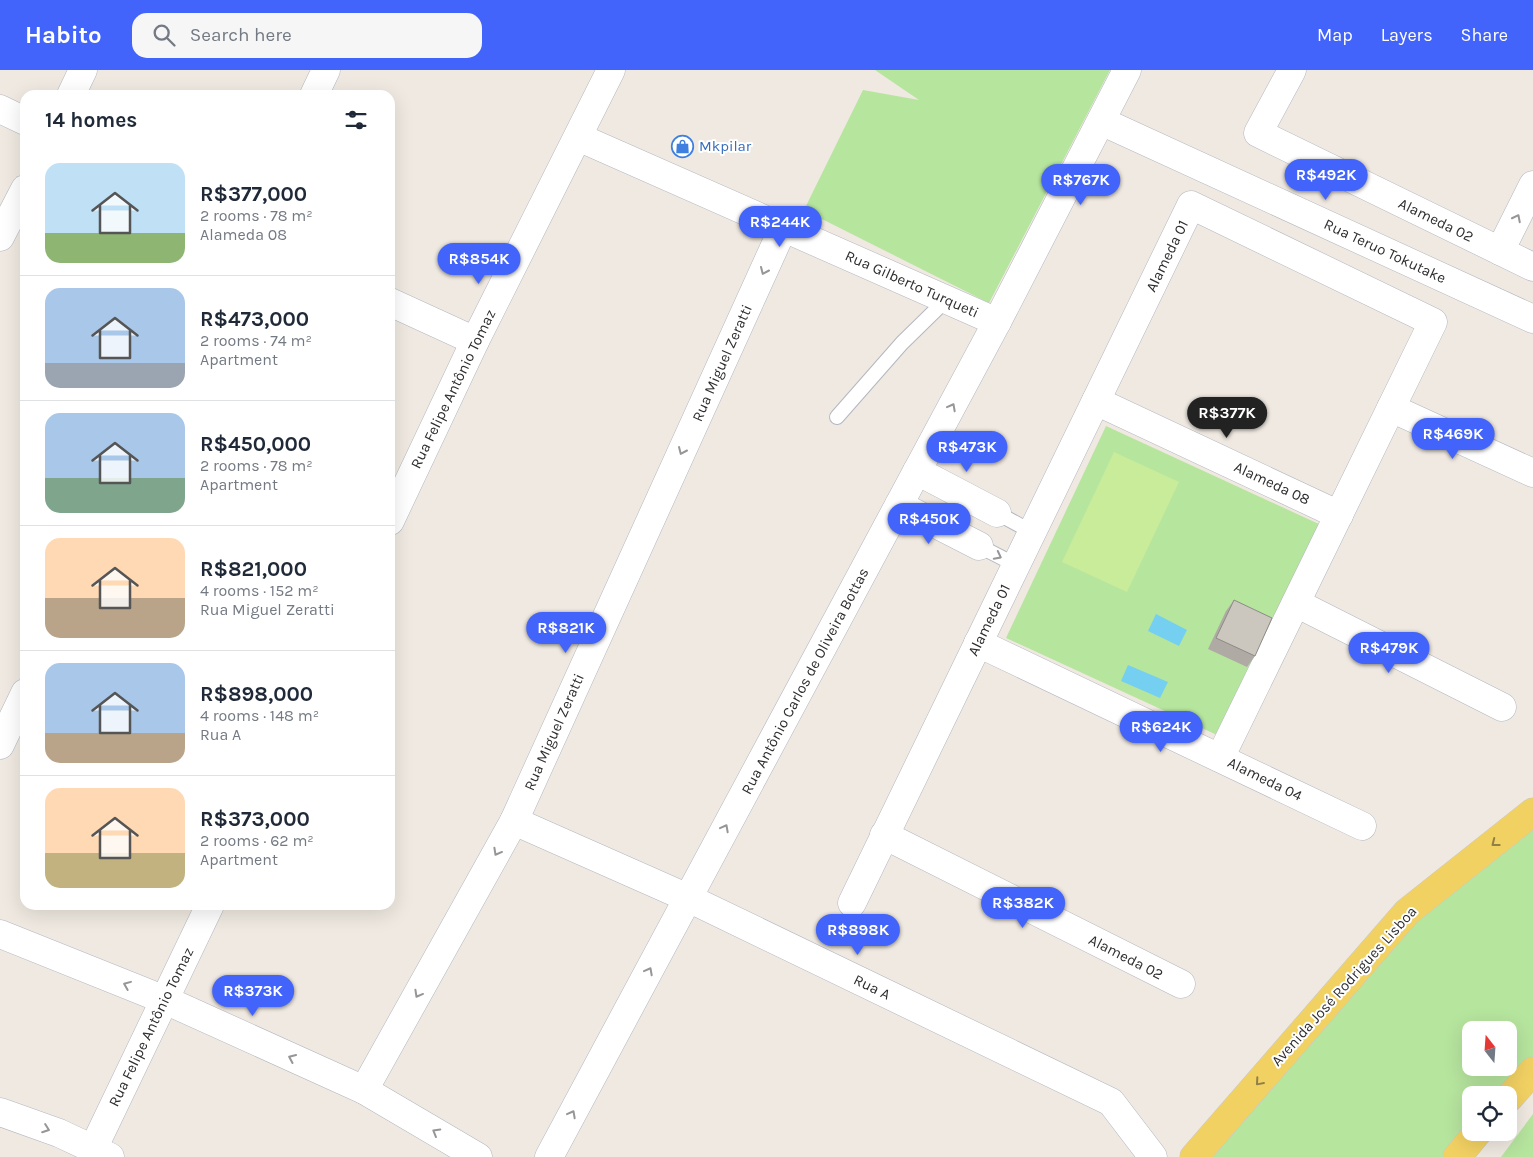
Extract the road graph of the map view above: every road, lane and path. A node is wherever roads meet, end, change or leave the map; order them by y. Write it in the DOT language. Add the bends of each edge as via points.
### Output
graph roads {
  1 [pos="83,70"];
  2 [pos="326,70"];
  3 [pos="611,70"];
  4 [pos="1127,70"];
  5 [pos="1292,70"];
  6 [pos="73,90"];
  7 [pos="316,90"];
  8 [pos="0,109"];
  9 [pos="20,119"];
  10 [pos="1101,121"];
  11 [pos="578,137"];
  12 [pos="1533,185"];
  13 [pos="20,199"];
  14 [pos="784,226"];
  15 [pos="0,237"];
  16 [pos="1500,251"];
  17 [pos="1533,267"];
  18 [pos="947,300"];
  19 [pos="395,304"];
  20 [pos="1533,319"];
  21 [pos="998,322"];
  22 [pos="474,341"];
  23 [pos="1096,401"];
  24 [pos="1391,408"];
  25 [pos="837,417"];
  26 [pos="917,471"];
  27 [pos="1533,473"];
  28 [pos="899,505"];
  29 [pos="395,510"];
  30 [pos="997,513"];
  31 [pos="1339,515"];
  32 [pos="1032,532"];
  33 [pos="979,546"];
  34 [pos="1016,565"];
  35 [pos="1296,603"];
  36 [pos="978,643"];
  37 [pos="20,703"];
  38 [pos="1502,707"];
  39 [pos="0,745"];
  40 [pos="1220,758"];
  41 [pos="1533,812"];
  42 [pos="514,821"];
  43 [pos="1362,826"];
  44 [pos="884,835"];
  45 [pos="688,898"];
  46 [pos="852,903"];
  47 [pos="208,910"];
  48 [pos="0,934"];
  49 [pos="1181,984"];
  50 [pos="165,1000"];
  51 [pos="1533,1070"];
  52 [pos="1517,1089"];
  53 [pos="364,1090"];
  54 [pos="0,1112"];
  55 [pos="1470,1141"];
  56 [pos="101,1153"];
  57 [pos="478,1157"];
  58 [pos="549,1157"];
  59 [pos="1153,1157"];
  60 [pos="1194,1157"];
  61 [pos="1457,1157"];
  1 -- 6 [label="street"];
  2 -- 7 [label="street"];
  3 -- 11 [label="street, Rua Felipe Antônio Tomaz"];
  4 -- 10 [label="street, Rua Antônio Carlos de Oliveira Bottas"];
  5 -- 16 [label="street, Alameda 02" via="1258,133"];
  8 -- 9 [label="street"];
  10 -- 20 [label="street, Rua Teruo Tokutake"];
  10 -- 21 [label="street, Rua Antônio Carlos de Oliveira Bottas"];
  11 -- 14 [label="street, Rua Gilberto Turqueti"];
  11 -- 22 [label="street, Rua Felipe Antônio Tomaz"];
  16 -- 12 [label="street, one-way"];
  13 -- 15 [label="street"];
  14 -- 18 [label="street, Rua Gilberto Turqueti"];
  14 -- 42 [label="street, Rua Miguel Zeratti, one-way"];
  16 -- 17 [label="street, Alameda 02"];
  18 -- 21 [label="street, Rua Gilberto Turqueti"];
  18 -- 25 [label="lane" via="902,343"];
  19 -- 22 [label="street"];
  26 -- 21 [label="street, Rua Antônio Carlos de Oliveira Bottas, one-way"];
  22 -- 29 [label="street, Rua Felipe Antônio Tomaz"];
  23 -- 24 [label="street, Alameda 01" via="1191,205 1433,322"];
  23 -- 31 [label="street, Alameda 08"];
  23 -- 32 [label="street, Alameda 01"];
  24 -- 27 [label="street"];
  24 -- 31 [label="street, Alameda 01"];
  26 -- 28 [label="street, Rua Antônio Carlos de Oliveira Bottas"];
  26 -- 30 [label="street"];
  28 -- 33 [label="street"];
  45 -- 28 [label="street, Rua Antônio Carlos de Oliveira Bottas, one-way"];
  30 -- 32 [label="lane"];
  31 -- 35 [label="street, Alameda 01"];
  32 -- 34 [label="street, Alameda 01"];
  33 -- 34 [label="lane, one-way"];
  34 -- 36 [label="street, Alameda 01"];
  35 -- 38 [label="street"];
  35 -- 40 [label="street, Alameda 01"];
  36 -- 40 [label="street, Alameda 04"];
  36 -- 44 [label="street, Alameda 01"];
  37 -- 39 [label="street"];
  40 -- 43 [label="street, Alameda 04"];
  41 -- 60 [label="main road, Avenida José Rodrigues Lisboa, one-way" via="1407,912"];
  42 -- 45 [label="street, Rua A"];
  42 -- 53 [label="street, Rua Miguel Zeratti, one-way"];
  44 -- 46 [label="street, Alameda 01"];
  44 -- 49 [label="street, Alameda 02"];
  58 -- 45 [label="street, Rua Antônio Carlos de Oliveira Bottas, one-way"];
  45 -- 59 [label="street, Rua A" via="1111,1102"];
  47 -- 50 [label="street, Rua Felipe Antônio Tomaz"];
  50 -- 48 [label="street, one-way"];
  53 -- 50 [label="street, one-way"];
  50 -- 56 [label="street, Rua Felipe Antônio Tomaz"];
  51 -- 52 [label="main road"];
  57 -- 53 [label="street, one-way"];
  54 -- 56 [label="street, one-way" via="59,1133"];
  55 -- 61 [label="main road"];
}
